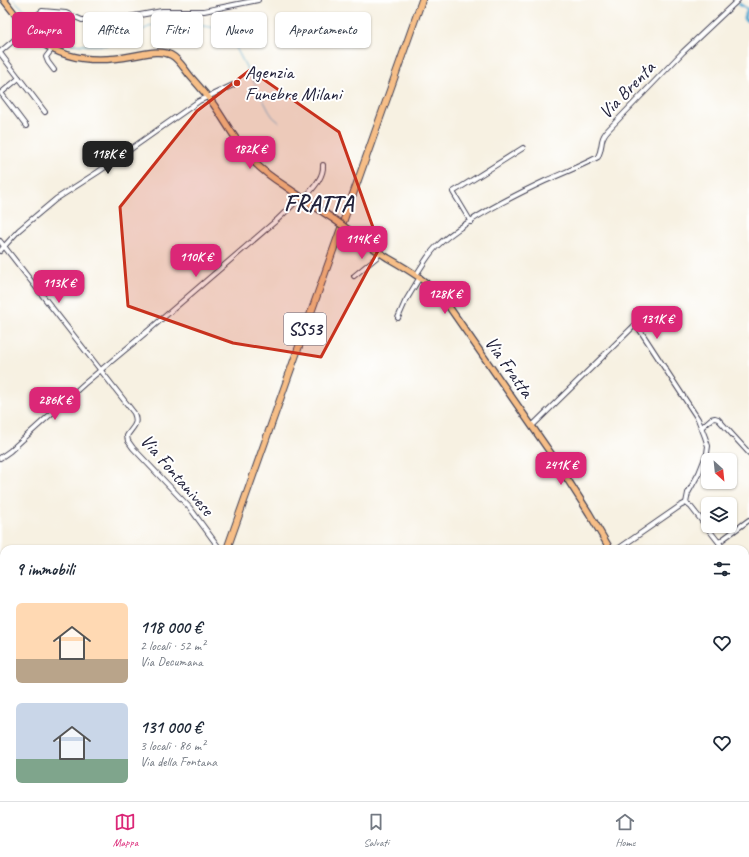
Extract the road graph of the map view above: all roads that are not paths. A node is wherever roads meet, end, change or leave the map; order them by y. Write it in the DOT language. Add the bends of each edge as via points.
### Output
graph roads {
  1 [pos="258,0"];
  2 [pos="422,0"];
  3 [pos="738,0"];
  4 [pos="6,1"];
  5 [pos="13,12"];
  6 [pos="40,12"];
  7 [pos="55,12"];
  8 [pos="75,17"];
  9 [pos="12,42"];
  10 [pos="52,49"];
  11 [pos="0,52"];
  12 [pos="54,70"];
  13 [pos="19,78"];
  14 [pos="233,85"];
  15 [pos="208,97"];
  16 [pos="45,112"];
  17 [pos="26,126"];
  18 [pos="523,148"];
  19 [pos="323,165"];
  20 [pos="302,198"];
  21 [pos="471,222"];
  22 [pos="0,241"];
  23 [pos="4,246"];
  24 [pos="0,251"];
  25 [pos="380,252"];
  26 [pos="354,276"];
  27 [pos="418,276"];
  28 [pos="398,318"];
  29 [pos="101,370"];
  30 [pos="532,426"];
  31 [pos="702,427"];
  32 [pos="749,453"];
  33 [pos="0,458"];
  34 [pos="686,503"];
  35 [pos="749,520"];
  36 [pos="719,542"];
  37 [pos="217,545"];
  38 [pos="229,545"];
  39 [pos="608,545"];
  40 [pos="624,545"];
  41 [pos="721,545"];
  1 -- 8 [label="street" via="204,11 162,11 118,19 82,20"];
  2 -- 38 [label="highway, SS53"];
  3 -- 21 [label="street, Via Brenta" via="683,52 609,129 598,156 526,190"];
  4 -- 5 [label="main road, Via Fratta"];
  6 -- 7 [label="street"];
  9 -- 11 [label="street"];
  10 -- 12 [label="street" via="46,56"];
  10 -- 15 [label="main road, Via Fratta" via="78,58 97,60 163,52 174,57"];
  11 -- 13 [label="street"];
  13 -- 16 [label="street"];
  13 -- 17 [label="street" via="1,93"];
  14 -- 15 [label="street"];
  15 -- 20 [label="main road, Via Fratta" via="255,163"];
  15 -- 23 [label="street" via="56,199"];
  18 -- 21 [label="street" via="453,192"];
  19 -- 20 [label="street" via="324,172 321,178"];
  20 -- 25 [label="main road, Via Fratta, bridge"];
  20 -- 29 [label="street"];
  21 -- 27 [label="street, Via Brenta" via="435,248"];
  22 -- 23 [label="street, Via Fontanivese"];
  23 -- 24 [label="street"];
  23 -- 29 [label="street, Via Fontanivese"];
  25 -- 26 [label="street"];
  25 -- 27 [label="main road, Via Fratta"];
  27 -- 28 [label="street, Via Brenta"];
  27 -- 30 [label="main road, Via Fratta" via="445,301"];
  29 -- 33 [label="street"];
  29 -- 37 [label="street, Via Fontanivese" via="134,413 135,426 127,436 128,441 190,508"];
  30 -- 31 [label="street" via="636,324"];
  30 -- 39 [label="main road, Via Fratta" via="590,513"];
  31 -- 32 [label="street" via="715,418"];
  31 -- 34 [label="street" via="708,446 707,454 688,492"];
  34 -- 36 [label="street"];
  34 -- 40 [label="street"];
  35 -- 36 [label="street"];
  36 -- 41 [label="street"];
}
